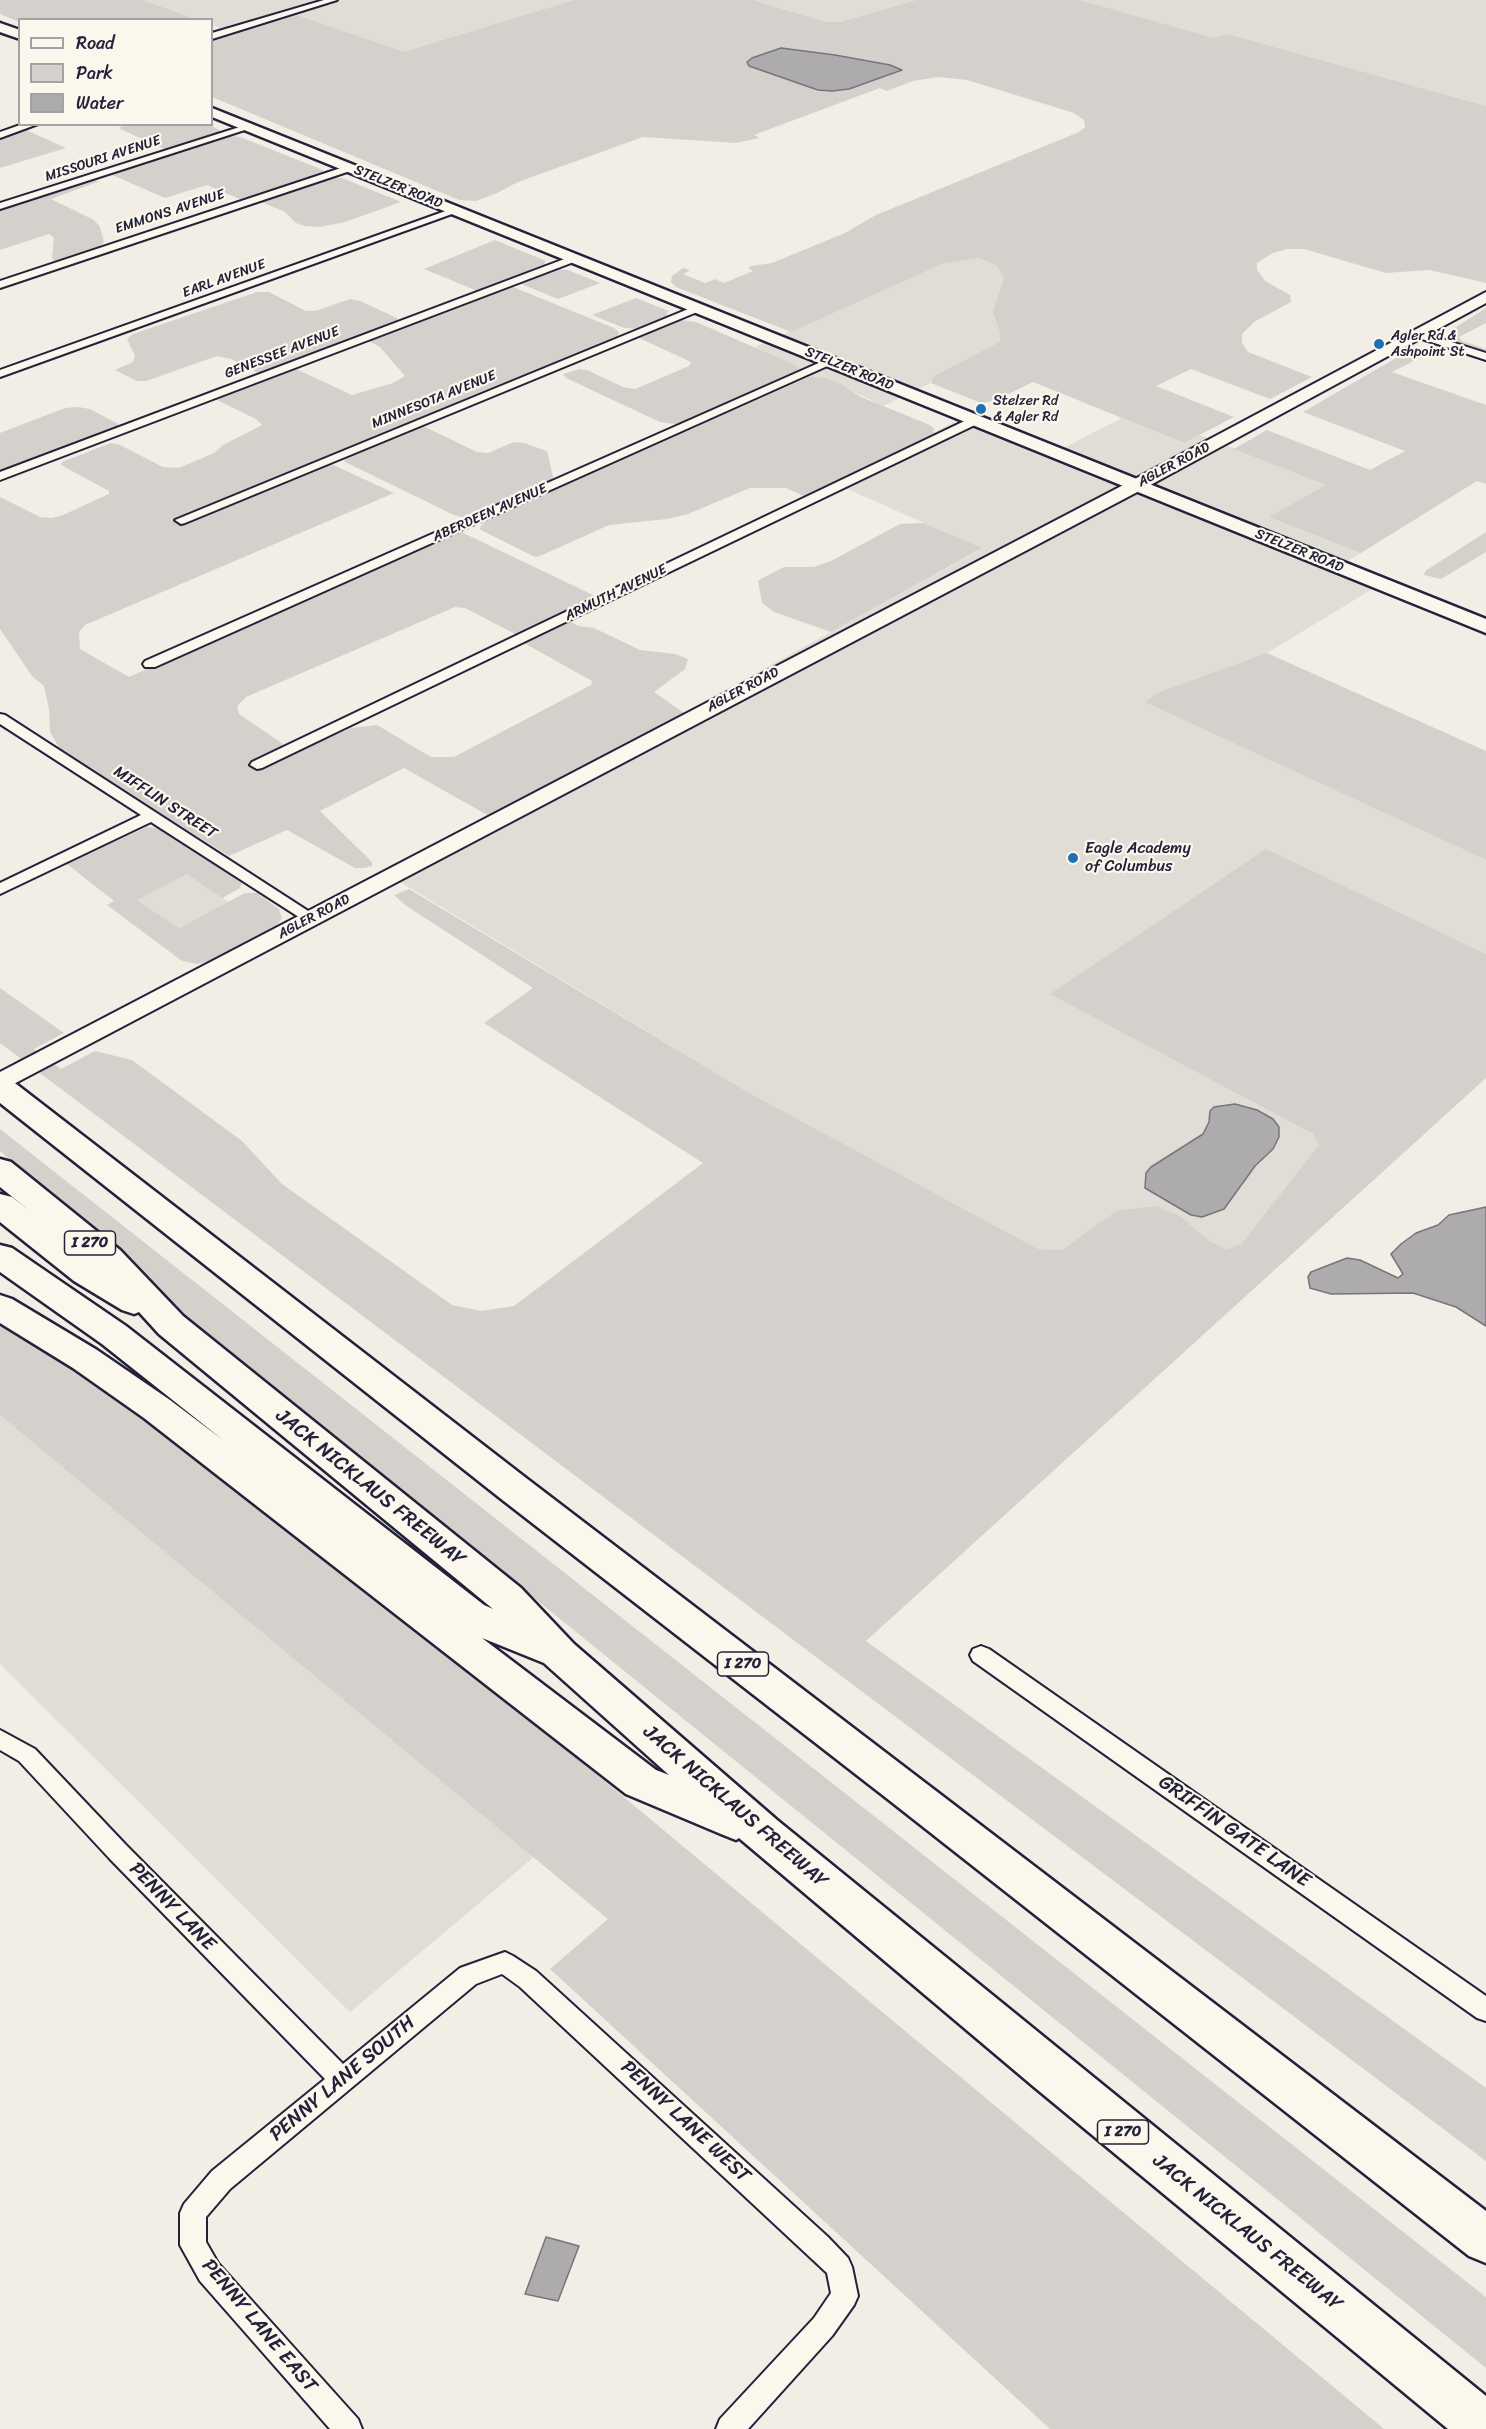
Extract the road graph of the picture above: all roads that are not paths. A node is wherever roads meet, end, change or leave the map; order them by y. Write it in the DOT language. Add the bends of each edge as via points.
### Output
graph roads {
  1 [pos="333,0"];
  2 [pos="0,27"];
  3 [pos="18,34"];
  4 [pos="213,36"];
  5 [pos="213,112"];
  6 [pos="28,126"];
  7 [pos="249,127"];
  8 [pos="0,135"];
  9 [pos="351,168"];
  10 [pos="0,206"];
  11 [pos="458,210"];
  12 [pos="575,258"];
  13 [pos="0,285"];
  14 [pos="1486,297"];
  15 [pos="698,308"];
  16 [pos="1417,334"];
  17 [pos="1486,357"];
  18 [pos="830,361"];
  19 [pos="0,374"];
  20 [pos="975,420"];
  21 [pos="0,477"];
  22 [pos="1137,485"];
  23 [pos="180,520"];
  24 [pos="1486,627"];
  25 [pos="150,664"];
  26 [pos="4,724"];
  27 [pos="256,765"];
  28 [pos="152,816"];
  29 [pos="0,889"];
  30 [pos="311,918"];
  31 [pos="0,1084"];
  32 [pos="0,1170"];
  33 [pos="0,1204"];
  34 [pos="0,1256"];
  35 [pos="0,1307"];
  36 [pos="171,1325"];
  37 [pos="560,1655"];
  38 [pos="981,1655"];
  39 [pos="0,1739"];
  40 [pos="762,1833"];
  41 [pos="505,1963"];
  42 [pos="1486,2010"];
  43 [pos="342,2080"];
  44 [pos="193,2213"];
  45 [pos="1486,2240"];
  46 [pos="1486,2428"];
  47 [pos="348,2429"];
  48 [pos="730,2429"];
  1 -- 4 [label="street"];
  2 -- 3 [label="main road"];
  5 -- 7 [label="main road, STELZER ROAD"];
  6 -- 8 [label="street"];
  7 -- 9 [label="main road, STELZER ROAD"];
  7 -- 10 [label="street, MISSOURI AVENUE"];
  9 -- 11 [label="main road, STELZER ROAD"];
  9 -- 13 [label="street, EMMONS AVENUE"];
  11 -- 12 [label="main road, STELZER ROAD"];
  11 -- 19 [label="street, EARL AVENUE"];
  12 -- 15 [label="main road, STELZER ROAD"];
  12 -- 21 [label="street, GENESSEE AVENUE"];
  14 -- 16 [label="main road, AGLER ROAD"];
  15 -- 18 [label="main road, STELZER ROAD"];
  15 -- 23 [label="street, MINNESOTA AVENUE"];
  16 -- 17 [label="street"];
  16 -- 22 [label="main road, AGLER ROAD"];
  18 -- 20 [label="main road, STELZER ROAD"];
  18 -- 25 [label="street, ABERDEEN AVENUE"];
  20 -- 22 [label="main road, STELZER ROAD"];
  20 -- 27 [label="street, ARMUTH AVENUE"];
  22 -- 24 [label="main road, STELZER ROAD"];
  22 -- 30 [label="main road, AGLER ROAD"];
  26 -- 28 [label="street, MIFFLIN STREET"];
  28 -- 29 [label="street"];
  28 -- 30 [label="street, MIFFLIN STREET"];
  30 -- 31 [label="main road, AGLER ROAD"];
  31 -- 45 [label="highway, I 270" via="513,1488"];
  32 -- 36 [label="highway, JACK NICKLAUS FREEWAY / I 270" via="108,1258"];
  33 -- 36 [label="highway" via="86,1273"];
  34 -- 37 [label="highway" via="114,1335 470,1616"];
  35 -- 40 [label="highway" via="157,1409 641,1782"];
  36 -- 37 [label="highway, JACK NICKLAUS FREEWAY / I 270" via="507,1599"];
  37 -- 40 [label="highway, JACK NICKLAUS FREEWAY / I 270"];
  38 -- 42 [label="street, GRIFFIN GATE LANE"];
  39 -- 43 [label="street, PENNY LANE" via="27,1755"];
  40 -- 46 [label="highway, JACK NICKLAUS FREEWAY / I 270"];
  41 -- 43 [label="street, PENNY LANE SOUTH" via="468,1976"];
  41 -- 48 [label="street, PENNY LANE WEST" via="528,1978 838,2267 845,2296 823,2327"];
  43 -- 44 [label="street, PENNY LANE SOUTH" via="221,2180"];
  44 -- 47 [label="street, PENNY LANE EAST" via="193,2245 209,2272"];
}
